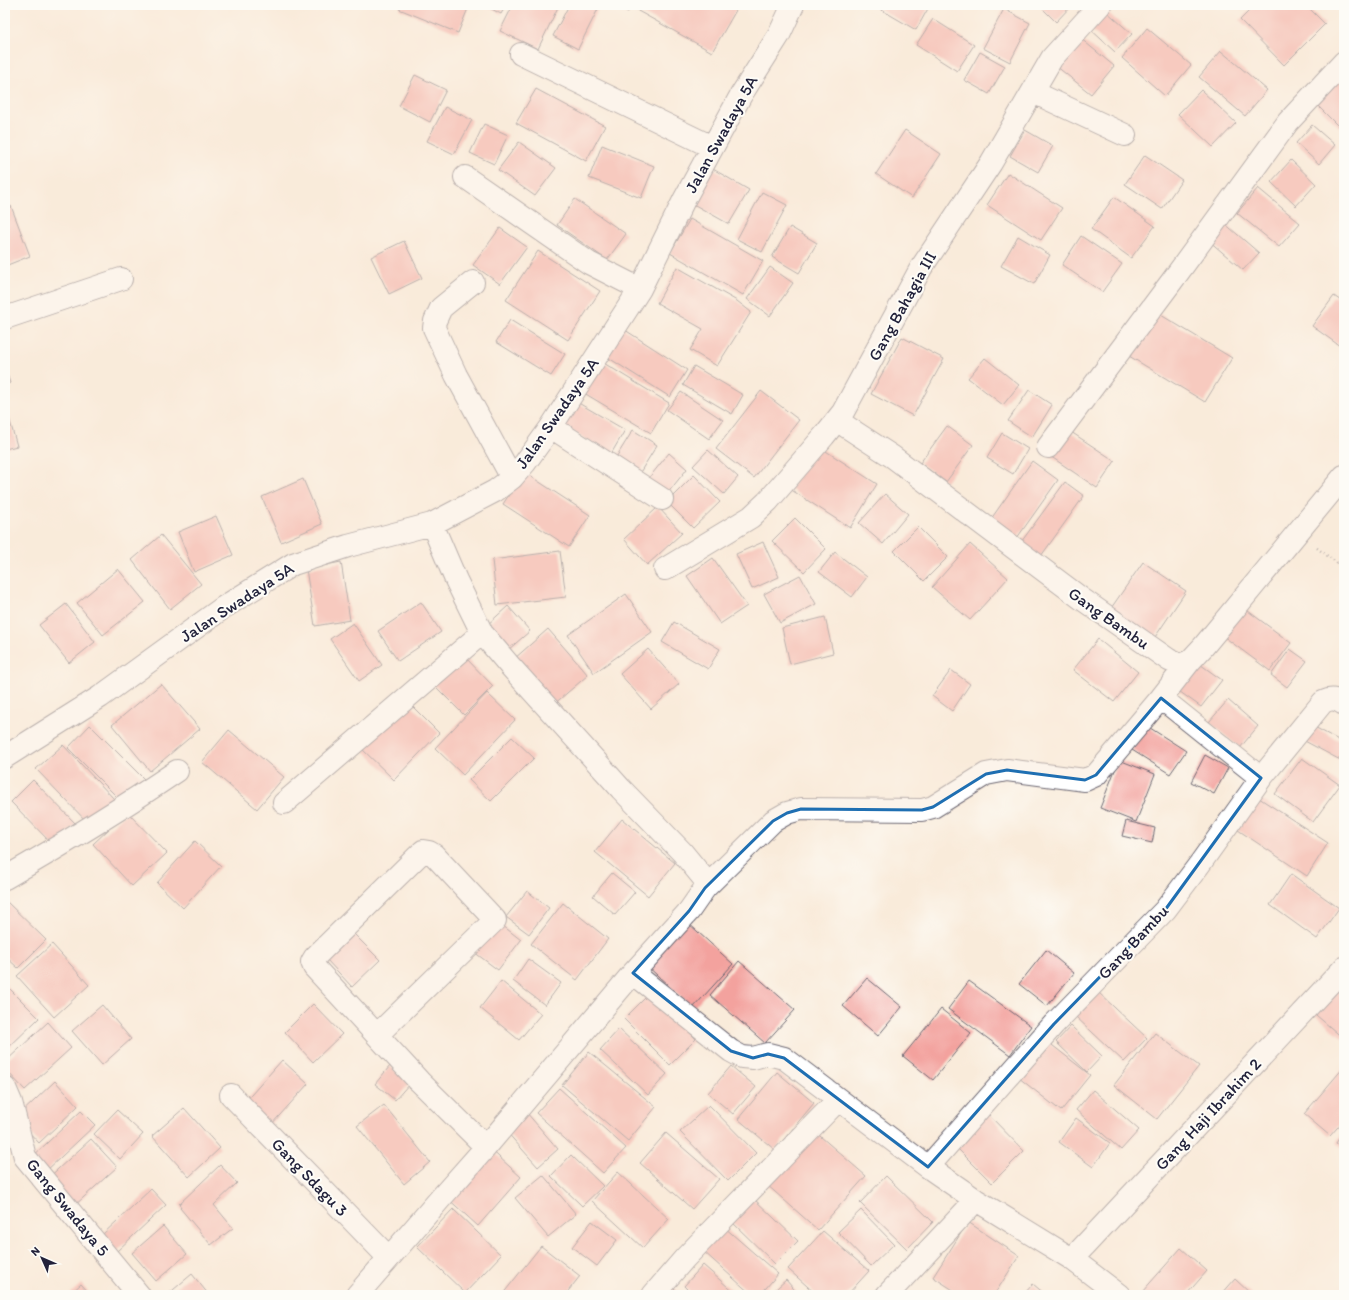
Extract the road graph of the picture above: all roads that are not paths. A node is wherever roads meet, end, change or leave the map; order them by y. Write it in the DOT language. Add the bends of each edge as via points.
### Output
graph roads {
  1 [pos="793,5"];
  2 [pos="1100,5"];
  3 [pos="521,54"];
  4 [pos="1344,62"];
  5 [pos="1033,92"];
  6 [pos="1125,135"];
  7 [pos="712,147"];
  8 [pos="465,177"];
  9 [pos="121,279"];
  10 [pos="473,282"];
  11 [pos="640,289"];
  12 [pos="5,318"];
  13 [pos="838,419"];
  14 [pos="551,427"];
  15 [pos="1048,447"];
  16 [pos="1344,476"];
  17 [pos="512,478"];
  18 [pos="662,499"];
  19 [pos="432,524"];
  20 [pos="665,569"];
  21 [pos="482,633"];
  22 [pos="1190,661"];
  23 [pos="1161,698"];
  24 [pos="1344,704"];
  25 [pos="5,758"];
  26 [pos="177,771"];
  27 [pos="1261,778"];
  28 [pos="284,803"];
  29 [pos="5,878"];
  30 [pos="705,888"];
  31 [pos="1344,968"];
  32 [pos="633,972"];
  33 [pos="377,1035"];
  34 [pos="5,1088"];
  35 [pos="231,1096"];
  36 [pos="838,1100"];
  37 [pos="486,1146"];
  38 [pos="928,1167"];
  39 [pos="976,1200"];
  40 [pos="388,1258"];
  41 [pos="1072,1259"];
  42 [pos="139,1295"];
  43 [pos="358,1295"];
  44 [pos="653,1295"];
  45 [pos="886,1295"];
  46 [pos="1120,1295"];
  1 -- 7 [label="street, Jalan Swadaya 5A" via="779,35"];
  2 -- 5 [label="street, Gang Bahagia III" via="1052,58"];
  3 -- 7 [label="street"];
  4 -- 15 [label="street" via="1288,122"];
  5 -- 6 [label="street"];
  5 -- 13 [label="street, Gang Bahagia III" via="991,163 921,268"];
  7 -- 11 [label="street, Jalan Swadaya 5A"];
  8 -- 11 [label="street" via="589,263"];
  9 -- 12 [label="street"];
  10 -- 17 [label="street" via="441,308 434,328 456,375"];
  11 -- 14 [label="street, Jalan Swadaya 5A"];
  13 -- 20 [label="street, Gang Bahagia III" via="751,517"];
  13 -- 22 [label="street, Gang Bambu" via="1169,660 1180,665"];
  14 -- 17 [label="street, Jalan Swadaya 5A"];
  14 -- 18 [label="street"];
  16 -- 22 [label="street"];
  17 -- 19 [label="street, Jalan Swadaya 5A" via="495,491"];
  19 -- 21 [label="street"];
  19 -- 25 [label="street, Jalan Swadaya 5A" via="348,546 293,564 224,607 100,697"];
  21 -- 28 [label="street"];
  21 -- 30 [label="street" via="621,789 682,852 705,880"];
  22 -- 23 [label="street"];
  23 -- 27 [label="street"];
  23 -- 30 [label="street" via="1096,775 1085,780 1007,770 986,774 933,807 922,810 801,809 773,821"];
  24 -- 27 [label="street, Gang Bambu" via="1330,699 1323,702"];
  26 -- 29 [label="street" via="126,806"];
  27 -- 38 [label="street, Gang Bambu" via="1165,910 1054,1024"];
  30 -- 32 [label="street" via="689,911"];
  31 -- 41 [label="street, Gang Haji Ibrahim 2"];
  32 -- 36 [label="street" via="731,1051 742,1057 753,1058 768,1054 784,1058"];
  32 -- 37 [label="street"];
  33 -- 33 [label="street" via="495,920 429,852 423,851 320,951 312,962"];
  33 -- 37 [label="street" via="437,1100"];
  34 -- 42 [label="street, Gang Swadaya 5" via="12,1102 25,1157"];
  35 -- 40 [label="street, Gang Sdagu 3"];
  36 -- 38 [label="street"];
  36 -- 44 [label="street" via="685,1258"];
  37 -- 40 [label="street"];
  38 -- 39 [label="street"];
  39 -- 41 [label="street"];
  39 -- 45 [label="street"];
  40 -- 43 [label="street"];
  41 -- 46 [label="street"];
}
